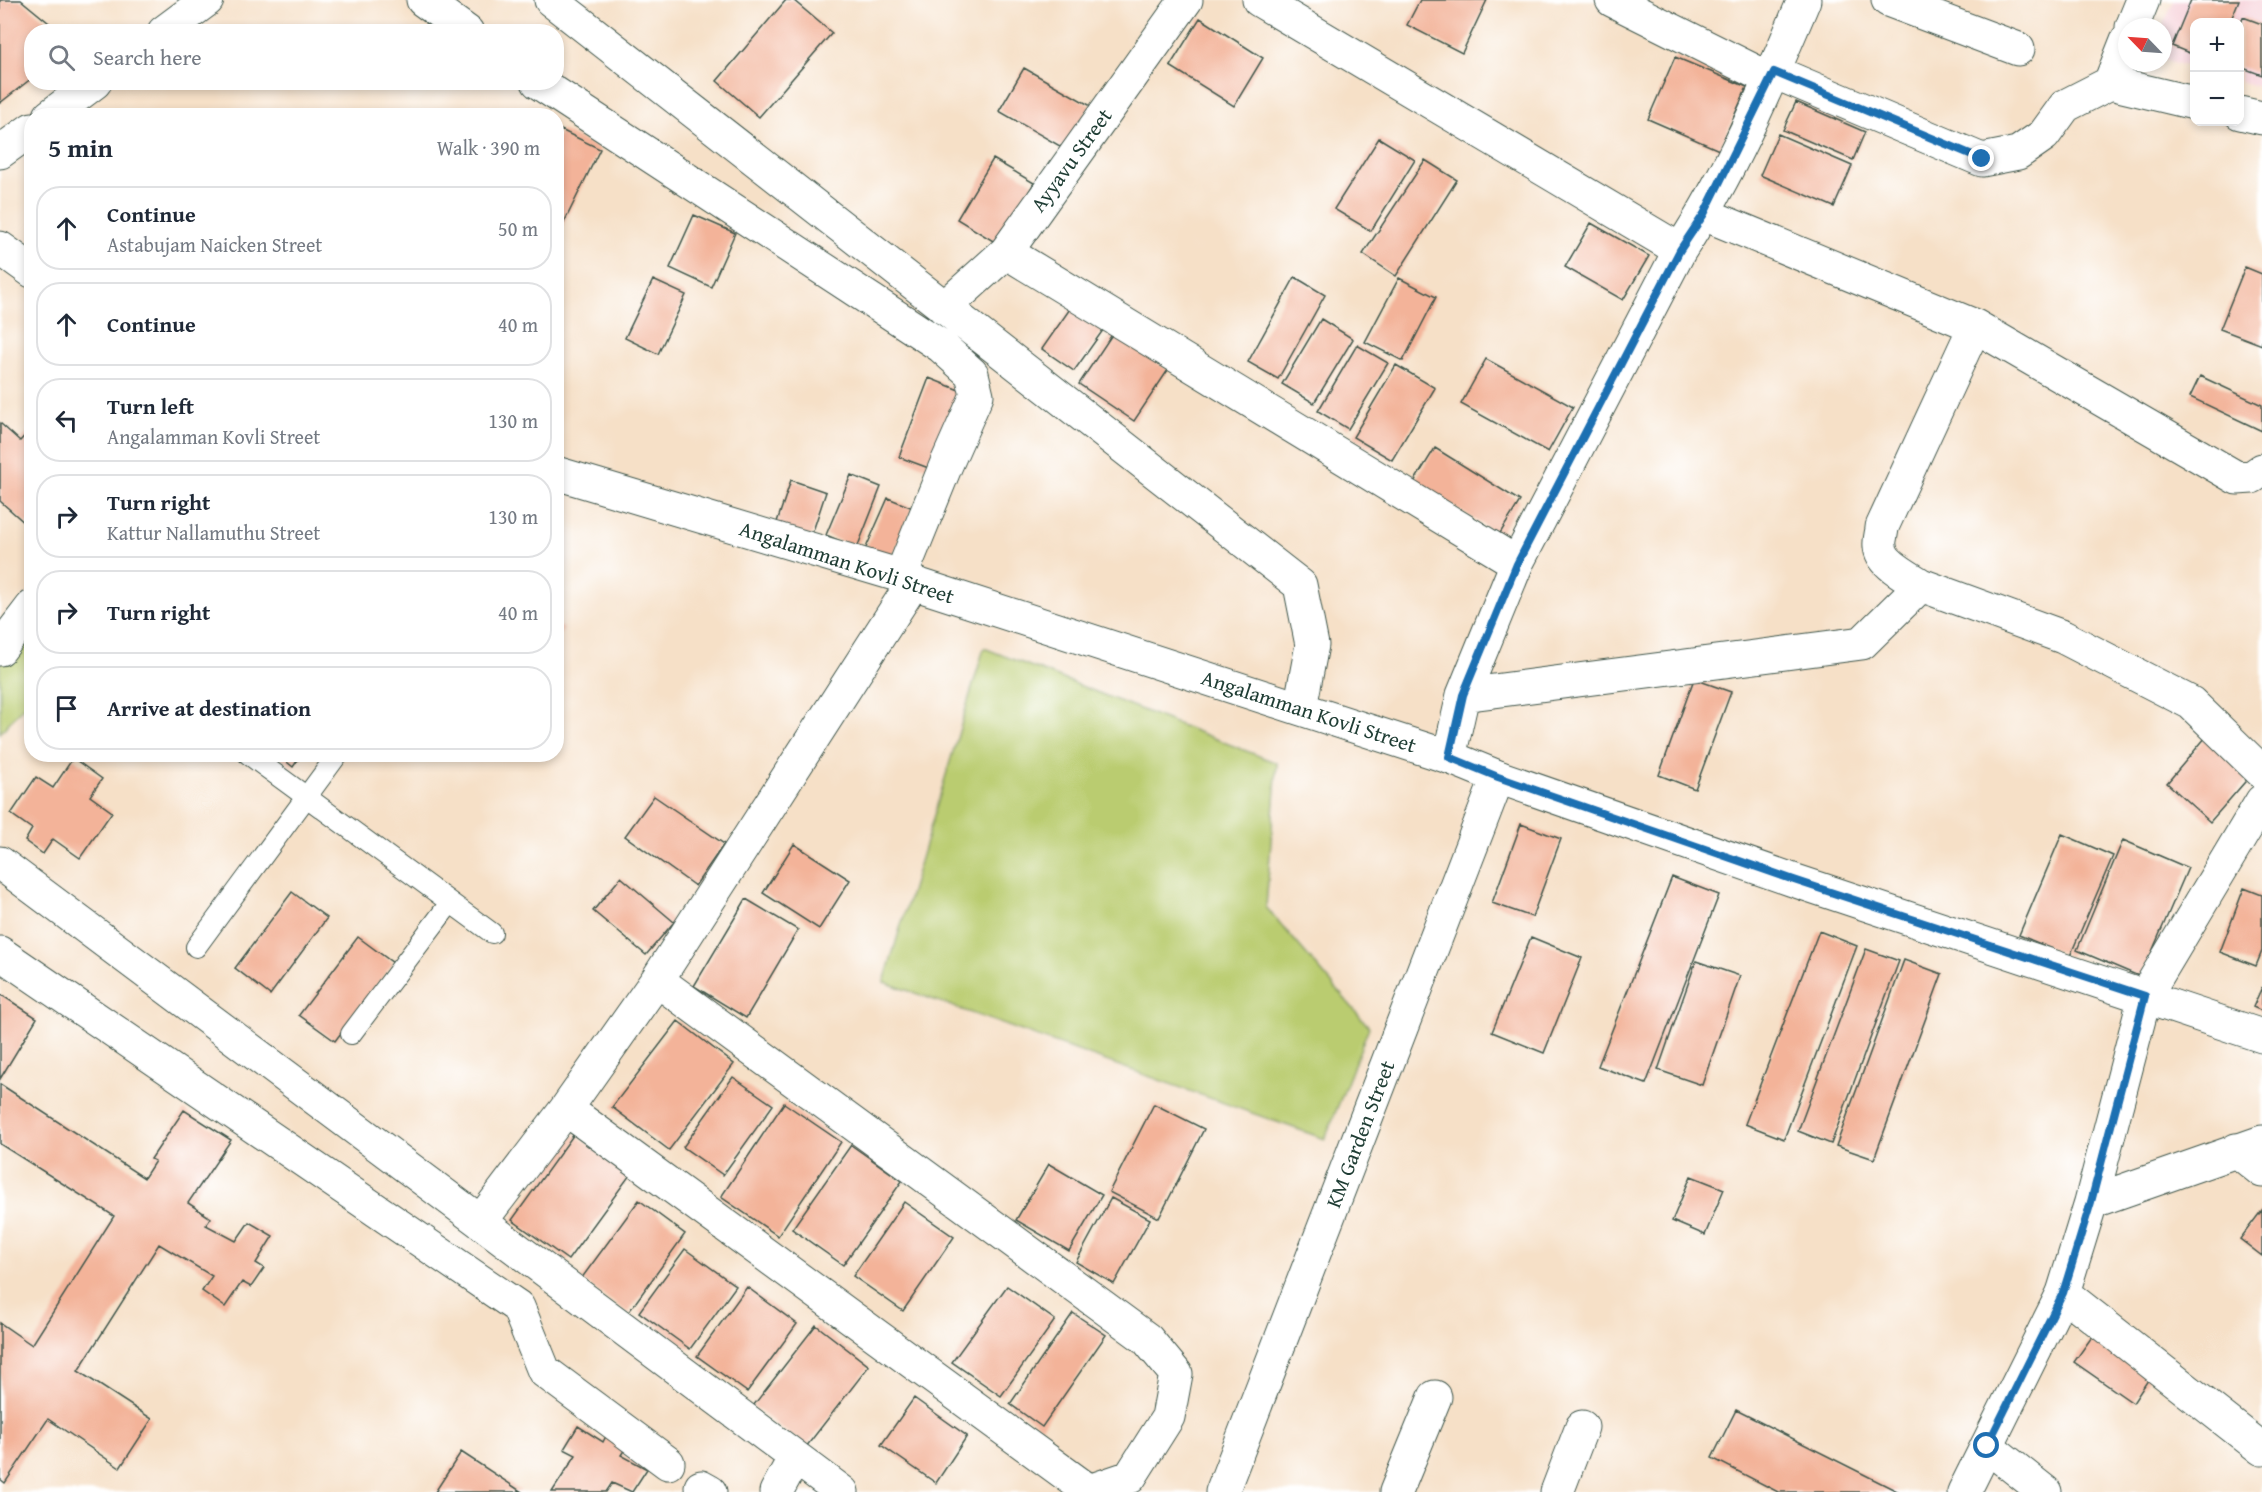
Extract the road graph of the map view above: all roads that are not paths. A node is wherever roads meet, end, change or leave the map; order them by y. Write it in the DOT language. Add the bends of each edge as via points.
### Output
graph roads {
  1 [pos="207,0"];
  2 [pos="423,0"];
  3 [pos="551,0"];
  4 [pos="1186,0"];
  5 [pos="1259,0"];
  6 [pos="1612,0"];
  7 [pos="1804,0"];
  8 [pos="1888,0"];
  9 [pos="2143,0"];
  10 [pos="2136,18"];
  11 [pos="175,24"];
  12 [pos="456,24"];
  13 [pos="2018,49"];
  14 [pos="2118,62"];
  15 [pos="1772,75"];
  16 [pos="2110,83"];
  17 [pos="84,90"];
  18 [pos="550,90"];
  19 [pos="2190,102"];
  20 [pos="61,108"];
  21 [pos="2244,114"];
  22 [pos="2262,118"];
  23 [pos="24,135"];
  24 [pos="0,152"];
  25 [pos="1704,214"];
  26 [pos="0,248"];
  27 [pos="1680,250"];
  28 [pos="1006,252"];
  29 [pos="24,265"];
  30 [pos="944,308"];
  31 [pos="1975,326"];
  32 [pos="2262,470"];
  33 [pos="564,475"];
  34 [pos="1517,564"];
  35 [pos="907,579"];
  36 [pos="1921,585"];
  37 [pos="24,618"];
  38 [pos="0,649"];
  39 [pos="1463,695"];
  40 [pos="1300,708"];
  41 [pos="1449,757"];
  42 [pos="259,762"];
  43 [pos="332,762"];
  44 [pos="2262,772"];
  45 [pos="1498,777"];
  46 [pos="306,797"];
  47 [pos="2262,801"];
  48 [pos="0,863"];
  49 [pos="450,903"];
  50 [pos="492,933"];
  51 [pos="196,946"];
  52 [pos="0,953"];
  53 [pos="657,980"];
  54 [pos="2145,996"];
  55 [pos="351,1034"];
  56 [pos="2262,1036"];
  57 [pos="566,1108"];
  58 [pos="2249,1146"];
  59 [pos="2262,1171"];
  60 [pos="2091,1202"];
  61 [pos="481,1221"];
  62 [pos="2063,1293"];
  63 [pos="1435,1397"];
  64 [pos="1582,1427"];
  65 [pos="1987,1446"];
  66 [pos="2262,1449"];
  67 [pos="795,1456"];
  68 [pos="668,1463"];
  69 [pos="776,1492"];
  70 [pos="842,1492"];
  71 [pos="1222,1492"];
  72 [pos="1396,1492"];
  73 [pos="1557,1492"];
  74 [pos="1964,1492"];
  75 [pos="2045,1492"];
  1 -- 11 [label="street"];
  2 -- 12 [label="street"];
  3 -- 30 [label="street"];
  4 -- 28 [label="street, Ayyavu Street"];
  5 -- 27 [label="street"];
  6 -- 15 [label="street"];
  7 -- 15 [label="street"];
  8 -- 13 [label="street"];
  9 -- 10 [label="street"];
  14 -- 16 [label="street"];
  15 -- 16 [label="street" via="1982,159 2018,153 2044,135 2065,106"];
  15 -- 25 [label="street"];
  16 -- 19 [label="street"];
  17 -- 20 [label="street"];
  18 -- 35 [label="street" via="940,346 972,374 977,395 946,465"];
  21 -- 22 [label="street"];
  23 -- 24 [label="street"];
  25 -- 27 [label="street"];
  25 -- 31 [label="street"];
  26 -- 29 [label="street"];
  27 -- 34 [label="street"];
  28 -- 30 [label="street, Ayyavu Street"];
  28 -- 34 [label="street"];
  30 -- 40 [label="street" via="1300,585 1312,645"];
  31 -- 32 [label="street" via="2237,478 2252,477"];
  31 -- 36 [label="street" via="1882,527 1880,548 1885,557"];
  33 -- 35 [label="street, Angalamman Kovli Street"];
  34 -- 39 [label="street"];
  35 -- 40 [label="street, Angalamman Kovli Street"];
  35 -- 53 [label="street"];
  36 -- 39 [label="street" via="1862,643"];
  36 -- 44 [label="street" via="2063,637 2191,703"];
  37 -- 38 [label="street"];
  39 -- 41 [label="street"];
  40 -- 41 [label="street, Angalamman Kovli Street"];
  41 -- 45 [label="street, Angalamman Kovli Street"];
  42 -- 46 [label="lane"];
  43 -- 46 [label="lane"];
  45 -- 54 [label="street, Angalamman Kovli Street"];
  45 -- 71 [label="street, KM Garden Street"];
  46 -- 49 [label="lane"];
  46 -- 51 [label="lane"];
  47 -- 54 [label="street"];
  48 -- 61 [label="street"];
  49 -- 50 [label="lane"];
  49 -- 55 [label="lane"];
  52 -- 68 [label="street" via="518,1307 544,1371"];
  53 -- 57 [label="street"];
  53 -- 57 [label="street" via="1147,1339 1176,1374 1168,1417 1130,1477 1089,1491"];
  54 -- 56 [label="street, Angalamman Kovli Street"];
  54 -- 60 [label="street"];
  57 -- 61 [label="street"];
  58 -- 59 [label="street"];
  58 -- 60 [label="street"];
  60 -- 62 [label="street"];
  61 -- 67 [label="street"];
  62 -- 65 [label="street"];
  62 -- 66 [label="street"];
  63 -- 72 [label="street"];
  64 -- 73 [label="street"];
  65 -- 74 [label="street"];
  65 -- 75 [label="street"];
  67 -- 69 [label="street"];
  67 -- 70 [label="street"];
}
